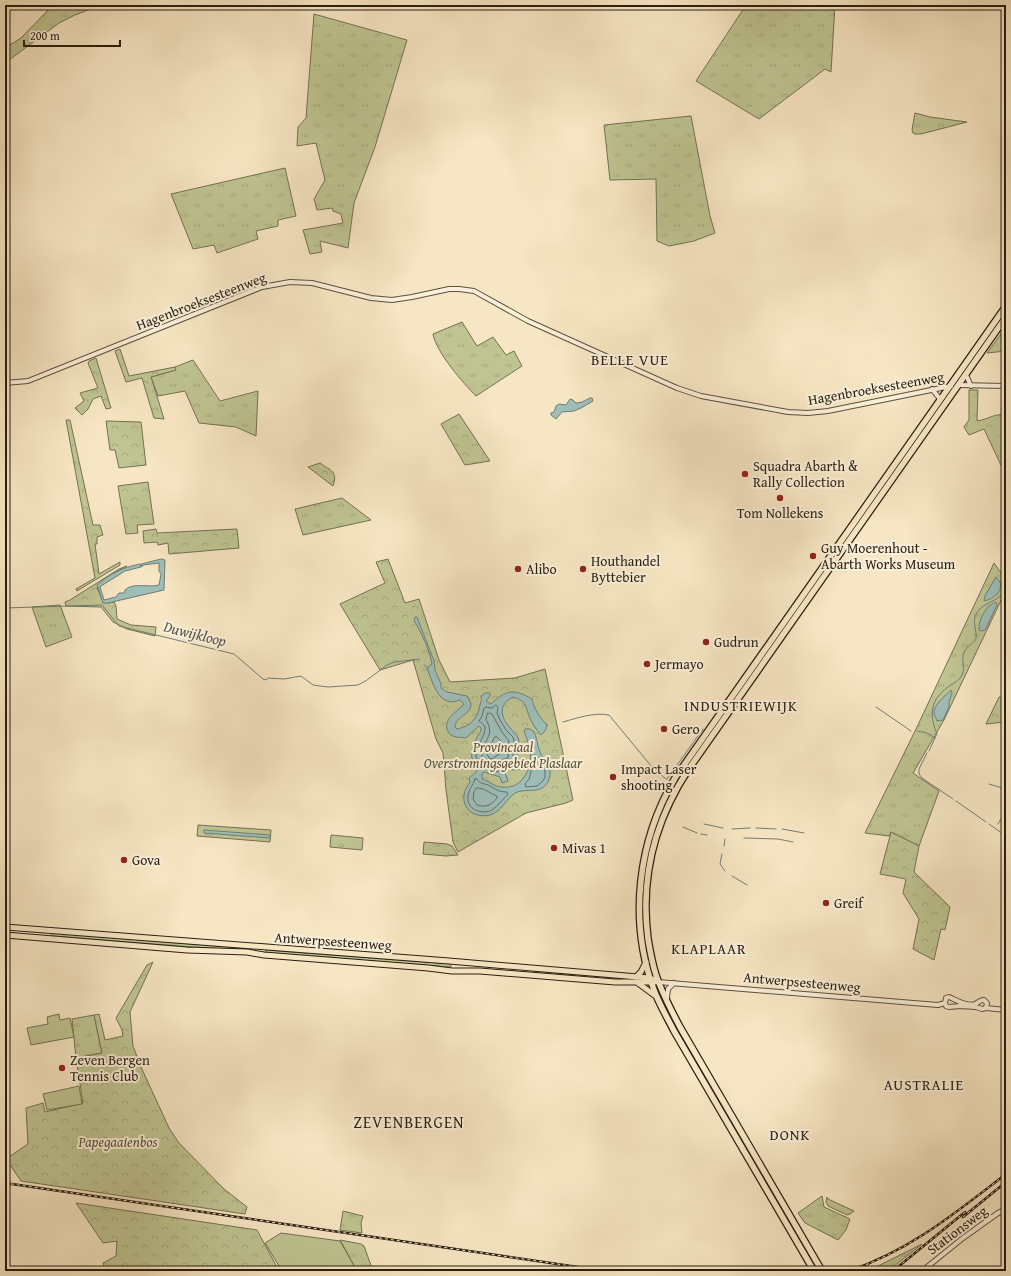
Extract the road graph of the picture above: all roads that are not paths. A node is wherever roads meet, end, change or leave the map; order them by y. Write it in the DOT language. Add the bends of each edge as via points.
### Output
graph roads {
  1 [pos="1006,306"];
  2 [pos="1006,317"];
  3 [pos="966,375"];
  4 [pos="5,383"];
  5 [pos="958,385"];
  6 [pos="950,386"];
  7 [pos="971,386"];
  8 [pos="1006,386"];
  9 [pos="932,389"];
  10 [pos="940,399"];
  11 [pos="5,927"];
  12 [pos="38,929"];
  13 [pos="54,930"];
  14 [pos="5,934"];
  15 [pos="48,939"];
  16 [pos="453,962"];
  17 [pos="646,962"];
  18 [pos="529,969"];
  19 [pos="452,971"];
  20 [pos="528,975"];
  21 [pos="636,980"];
  22 [pos="651,981"];
  23 [pos="658,982"];
  24 [pos="674,983"];
  25 [pos="657,997"];
  26 [pos="667,1003"];
  27 [pos="945,1003"];
  28 [pos="986,1008"];
  29 [pos="1006,1010"];
  30 [pos="1006,1209"];
  31 [pos="813,1268"];
  32 [pos="822,1271"];
  33 [pos="922,1271"];
  1 -- 6 [label="highway"];
  2 -- 3 [label="highway"];
  3 -- 5 [label="highway"];
  3 -- 7 [label="street"];
  4 -- 9 [label="street, Hagenbroeksesteenweg" via="28,381 262,287 290,282 312,283 371,298 392,300 449,289 474,291 528,321 677,388 701,396 788,412 828,410"];
  5 -- 6 [label="street, Hagenbroeksesteenweg"];
  5 -- 7 [label="street, Hagenbroeksesteenweg"];
  5 -- 23 [label="highway" via="672,796 656,835 647,881 647,933"];
  6 -- 9 [label="street, Hagenbroeksesteenweg"];
  6 -- 10 [label="highway"];
  7 -- 8 [label="street, Hagenbroeksesteenweg"];
  9 -- 10 [label="street"];
  10 -- 17 [label="highway" via="668,790 653,825 641,876 640,922"];
  11 -- 12 [label="main road, Antwerpsesteenweg"];
  12 -- 13 [label="main road, Antwerpsesteenweg"];
  12 -- 14 [label="main road" via="35,935"];
  13 -- 15 [label="main road" via="46,932"];
  13 -- 16 [label="main road, Antwerpsesteenweg"];
  14 -- 15 [label="main road, Antwerpsesteenweg"];
  15 -- 19 [label="main road, Antwerpsesteenweg" via="247,952"];
  16 -- 18 [label="main road, Antwerpsesteenweg"];
  16 -- 19 [label="main road" via="458,966"];
  17 -- 21 [label="main road"];
  17 -- 22 [label="highway"];
  18 -- 20 [label="main road" via="531,973"];
  18 -- 21 [label="main road, Antwerpsesteenweg" via="624,976"];
  19 -- 20 [label="main road, Antwerpsesteenweg"];
  20 -- 21 [label="main road, Antwerpsesteenweg"];
  21 -- 22 [label="main road, Antwerpsesteenweg"];
  21 -- 25 [label="main road"];
  22 -- 23 [label="main road, Antwerpsesteenweg"];
  22 -- 25 [label="highway"];
  23 -- 24 [label="street, Antwerpsesteenweg"];
  23 -- 26 [label="highway"];
  24 -- 26 [label="street" via="667,990"];
  24 -- 27 [label="street, Antwerpsesteenweg" via="940,1005"];
  25 -- 31 [label="highway"];
  26 -- 32 [label="highway"];
  27 -- 28 [label="street, Antwerpsesteenweg" via="949,1007"];
  27 -- 28 [label="street, Antwerpsesteenweg" via="948,997 972,1004 982,1000 986,1002"];
  28 -- 29 [label="street, Antwerpsesteenweg"];
  30 -- 33 [label="street, Stationsweg" via="963,1238"];
}
